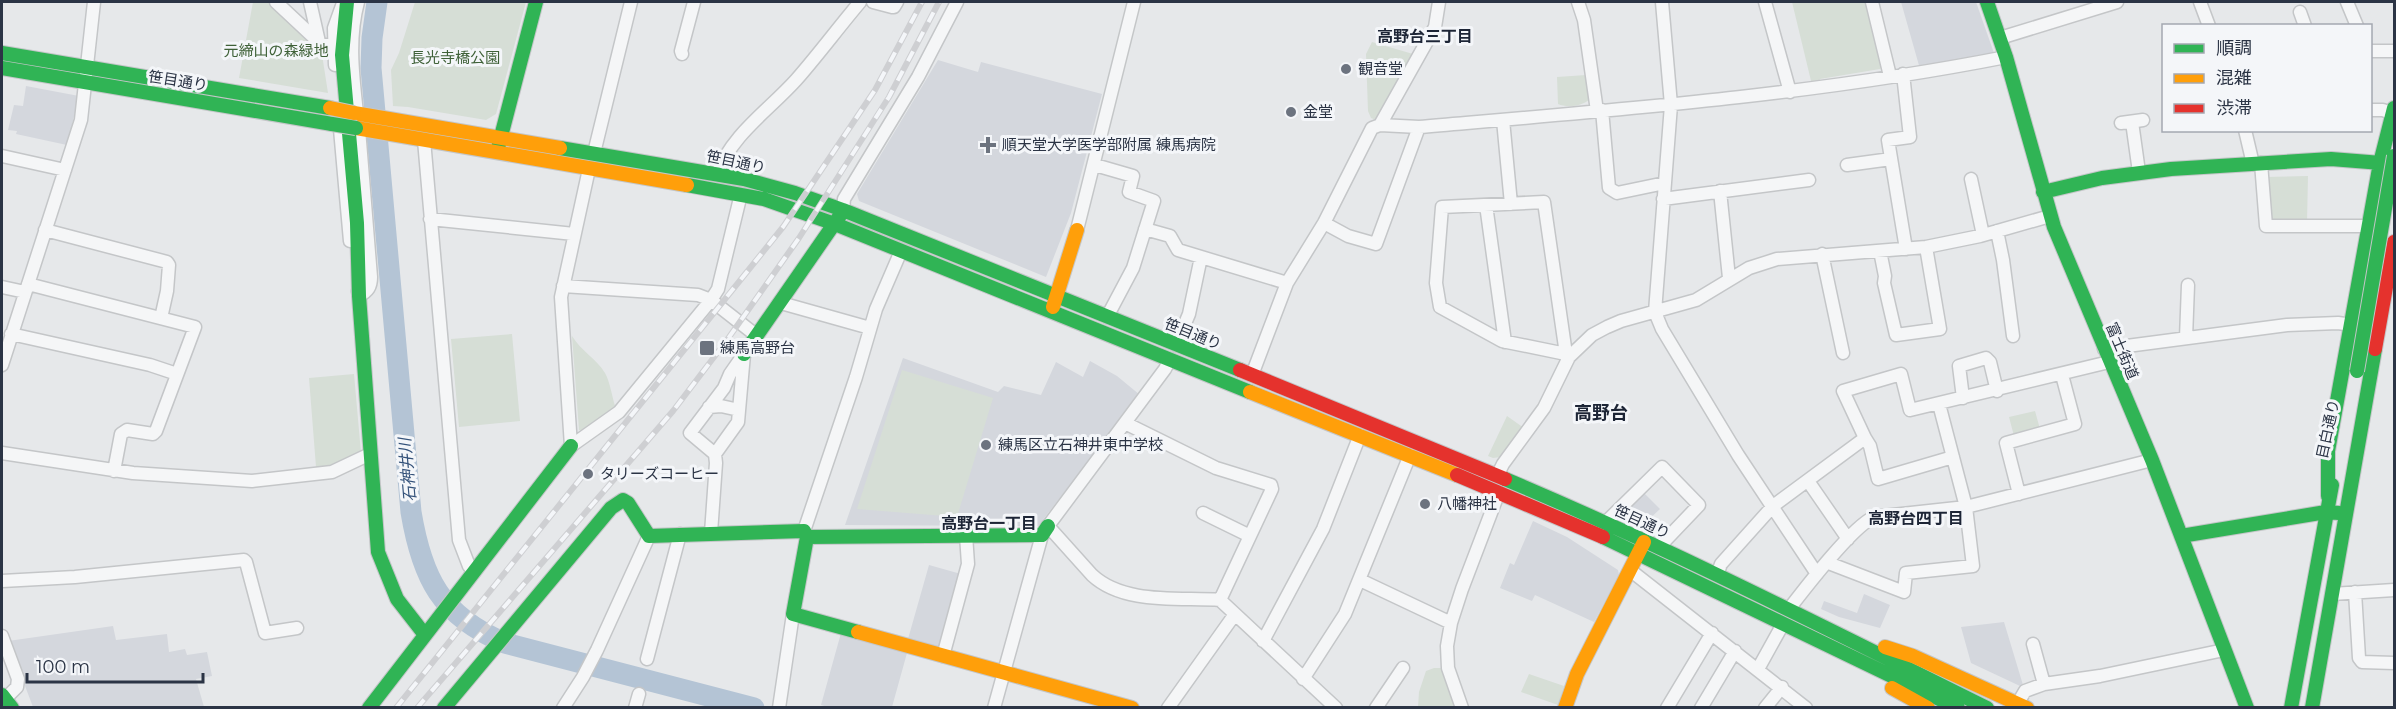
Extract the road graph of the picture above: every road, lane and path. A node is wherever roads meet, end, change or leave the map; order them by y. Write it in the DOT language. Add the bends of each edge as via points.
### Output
graph roads {
  1 [pos="94,2"];
  2 [pos="276,2"];
  3 [pos="310,2"];
  4 [pos="345,2"];
  5 [pos="357,2"];
  6 [pos="536,2"];
  7 [pos="632,2"];
  8 [pos="694,2"];
  9 [pos="860,2"];
  10 [pos="873,2"];
  11 [pos="897,2"];
  12 [pos="957,2"];
  13 [pos="1134,2"];
  14 [pos="1439,2"];
  15 [pos="1578,2"];
  16 [pos="1664,2"];
  17 [pos="1765,2"];
  18 [pos="1872,2"];
  19 [pos="1987,2"];
  20 [pos="2117,2"];
  21 [pos="2200,2"];
  22 [pos="2347,2"];
  23 [pos="2300,12"];
  24 [pos="2208,24"];
  25 [pos="2304,24"];
  26 [pos="2356,24"];
  27 [pos="2000,38"];
  28 [pos="319,42"];
  29 [pos="338,50"];
  30 [pos="2372,51"];
  31 [pos="2394,51"];
  32 [pos="2,53"];
  33 [pos="682,54"];
  34 [pos="2006,57"];
  35 [pos="2,68"];
  36 [pos="87,68"];
  37 [pos="1896,75"];
  38 [pos="86,83"];
  39 [pos="1790,92"];
  40 [pos="1671,105"];
  41 [pos="2372,110"];
  42 [pos="1599,111"];
  43 [pos="2394,111"];
  44 [pos="357,113"];
  45 [pos="1503,120"];
  46 [pos="2132,122"];
  47 [pos="1380,125"];
  48 [pos="1419,127"];
  49 [pos="359,129"];
  50 [pos="2246,132"];
  51 [pos="500,138"];
  52 [pos="424,140"];
  53 [pos="496,153"];
  54 [pos="594,153"];
  55 [pos="2,156"];
  56 [pos="2394,156"];
  57 [pos="1891,159"];
  58 [pos="2257,163"];
  59 [pos="2380,163"];
  60 [pos="2394,164"];
  61 [pos="1095,165"];
  62 [pos="1847,165"];
  63 [pos="589,169"];
  64 [pos="65,170"];
  65 [pos="2139,172"];
  66 [pos="717,174"];
  67 [pos="1971,179"];
  68 [pos="1809,180"];
  69 [pos="1665,183"];
  70 [pos="1720,191"];
  71 [pos="2043,192"];
  72 [pos="741,194"];
  73 [pos="1663,200"];
  74 [pos="1511,204"];
  75 [pos="1486,205"];
  76 [pos="843,210"];
  77 [pos="2050,216"];
  78 [pos="430,219"];
  79 [pos="1324,223"];
  80 [pos="835,224"];
  81 [pos="2368,226"];
  82 [pos="1145,229"];
  83 [pos="45,230"];
  84 [pos="1077,230"];
  85 [pos="1996,231"];
  86 [pos="574,234"];
  87 [pos="1983,235"];
  88 [pos="2394,242"];
  89 [pos="1926,247"];
  90 [pos="1906,249"];
  91 [pos="901,251"];
  92 [pos="1880,251"];
  93 [pos="1822,254"];
  94 [pos="1201,257"];
  95 [pos="1729,278"];
  96 [pos="1287,283"];
  97 [pos="2188,285"];
  98 [pos="563,286"];
  99 [pos="2,287"];
  100 [pos="26,288"];
  101 [pos="359,296"];
  102 [pos="1057,297"];
  103 [pos="711,300"];
  104 [pos="781,303"];
  105 [pos="1052,312"];
  106 [pos="1655,312"];
  107 [pos="2388,312"];
  108 [pos="1107,317"];
  109 [pos="161,318"];
  110 [pos="2352,325"];
  111 [pos="870,328"];
  112 [pos="11,334"];
  113 [pos="757,336"];
  114 [pos="2013,336"];
  115 [pos="2186,338"];
  116 [pos="1505,342"];
  117 [pos="1176,345"];
  118 [pos="1843,353"];
  119 [pos="744,354"];
  120 [pos="1568,355"];
  121 [pos="2106,356"];
  122 [pos="1170,359"];
  123 [pos="2,365"];
  124 [pos="177,374"];
  125 [pos="1252,375"];
  126 [pos="2062,375"];
  127 [pos="2356,377"];
  128 [pos="1997,390"];
  129 [pos="1963,398"];
  130 [pos="1939,404"];
  131 [pos="709,407"];
  132 [pos="739,410"];
  133 [pos="2348,418"];
  134 [pos="1125,423"];
  135 [pos="1360,435"];
  136 [pos="1865,438"];
  137 [pos="572,446"];
  138 [pos="2,453"];
  139 [pos="370,454"];
  140 [pos="714,454"];
  141 [pos="1410,455"];
  142 [pos="1953,457"];
  143 [pos="2152,460"];
  144 [pos="114,471"];
  145 [pos="1497,476"];
  146 [pos="1808,481"];
  147 [pos="1499,492"];
  148 [pos="2019,494"];
  149 [pos="2328,496"];
  150 [pos="1773,506"];
  151 [pos="1966,507"];
  152 [pos="1203,513"];
  153 [pos="2326,513"];
  154 [pos="2347,514"];
  155 [pos="1605,522"];
  156 [pos="1045,530"];
  157 [pos="711,533"];
  158 [pos="680,534"];
  159 [pos="805,534"];
  160 [pos="966,535"];
  161 [pos="649,536"];
  162 [pos="1250,536"];
  163 [pos="2181,536"];
  164 [pos="1848,539"];
  165 [pos="1642,547"];
  166 [pos="1659,548"];
  167 [pos="1828,561"];
  168 [pos="1630,570"];
  169 [pos="474,572"];
  170 [pos="1817,574"];
  171 [pos="1717,575"];
  172 [pos="1360,580"];
  173 [pos="2,581"];
  174 [pos="2394,590"];
  175 [pos="2355,592"];
  176 [pos="2332,594"];
  177 [pos="1220,600"];
  178 [pos="1789,609"];
  179 [pos="793,614"];
  180 [pos="1235,614"];
  181 [pos="1451,623"];
  182 [pos="1783,624"];
  183 [pos="297,628"];
  184 [pos="1829,629"];
  185 [pos="1712,633"];
  186 [pos="425,635"];
  187 [pos="2,636"];
  188 [pos="1263,641"];
  189 [pos="1823,642"];
  190 [pos="2033,644"];
  191 [pos="2224,650"];
  192 [pos="1735,651"];
  193 [pos="943,656"];
  194 [pos="647,659"];
  195 [pos="2394,663"];
  196 [pos="1403,669"];
  197 [pos="1758,669"];
  198 [pos="1004,673"];
  199 [pos="1304,678"];
  200 [pos="2044,684"];
  201 [pos="1782,687"];
  202 [pos="639,694"];
  203 [pos="5,701"];
  204 [pos="779,704"];
  205 [pos="2023,705"];
  206 [pos="369,708"];
  207 [pos="444,708"];
  208 [pos="563,708"];
  209 [pos="635,708"];
  210 [pos="994,708"];
  211 [pos="1132,708"];
  212 [pos="1168,708"];
  213 [pos="1336,708"];
  214 [pos="1376,708"];
  215 [pos="1462,708"];
  216 [pos="1565,708"];
  217 [pos="1667,708"];
  218 [pos="1701,708"];
  219 [pos="1765,708"];
  220 [pos="1806,708"];
  221 [pos="1928,708"];
  222 [pos="1958,708"];
  223 [pos="1987,708"];
  224 [pos="2247,708"];
  225 [pos="2291,708"];
  226 [pos="2312,708"];
  1 -- 36 [label="street"];
  2 -- 28 [label="street"];
  3 -- 28 [label="street"];
  4 -- 29 [label="main road"];
  5 -- 44 [label="street" via="352,36"];
  6 -- 51 [label="main road"];
  7 -- 54 [label="street"];
  8 -- 33 [label="street"];
  9 -- 66 [label="street" via="795,81 740,135"];
  10 -- 11 [label="street" via="892,7"];
  12 -- 76 [label="street" via="918,77 844,199"];
  13 -- 61 [label="street"];
  14 -- 47 [label="street" via="1435,27"];
  15 -- 42 [label="street"];
  16 -- 40 [label="street"];
  17 -- 39 [label="street"];
  18 -- 37 [label="street"];
  19 -- 27 [label="main road, 富士街道"];
  20 -- 27 [label="street"];
  21 -- 24 [label="street"];
  22 -- 26 [label="street"];
  23 -- 25 [label="street"];
  27 -- 34 [label="main road, 富士街道"];
  28 -- 29 [label="street"];
  29 -- 101 [label="main road" via="357,223"];
  29 -- 101 [label="street" via="352,265"];
  30 -- 31 [label="street"];
  32 -- 36 [label="main road, 笹目通り"];
  34 -- 37 [label="street"];
  34 -- 71 [label="main road, 富士街道"];
  35 -- 38 [label="main road, 笹目通り"];
  36 -- 38 [label="street"];
  36 -- 44 [label="main road, 笹目通り, bridge"];
  37 -- 39 [label="street"];
  37 -- 57 [label="street" via="1910,137 1888,140"];
  38 -- 49 [label="main road, 笹目通り, bridge"];
  38 -- 64 [label="street" via="81,120"];
  39 -- 40 [label="street"];
  40 -- 42 [label="street"];
  40 -- 69 [label="street"];
  41 -- 43 [label="street"];
  42 -- 45 [label="street"];
  42 -- 69 [label="street" via="1608,188 1617,193"];
  43 -- 59 [label="main road"];
  44 -- 51 [label="main road, 笹目通り"];
  45 -- 48 [label="street"];
  45 -- 74 [label="street"];
  46 -- 65 [label="street"];
  47 -- 48 [label="street"];
  47 -- 79 [label="street" via="1372,128"];
  48 -- 79 [label="street" via="1376,244 1348,236"];
  49 -- 52 [label="main road, 笹目通り"];
  49 -- 101 [label="street" via="371,277 371,286"];
  50 -- 58 [label="street"];
  51 -- 53 [label="main road"];
  51 -- 54 [label="main road, 笹目通り"];
  52 -- 53 [label="main road, 笹目通り"];
  52 -- 78 [label="street"];
  53 -- 63 [label="main road, 笹目通り"];
  54 -- 66 [label="main road, 笹目通り"];
  55 -- 64 [label="street"];
  56 -- 127 [label="main road, bridge"];
  57 -- 62 [label="street"];
  57 -- 90 [label="street"];
  58 -- 59 [label="main road" via="2331,159"];
  58 -- 65 [label="main road"];
  58 -- 81 [label="street" via="2266,226"];
  59 -- 60 [label="main road"];
  59 -- 81 [label="main road"];
  61 -- 82 [label="street" via="1133,176 1129,192 1154,201"];
  61 -- 84 [label="street"];
  63 -- 72 [label="main road, 笹目通り"];
  63 -- 86 [label="street"];
  64 -- 83 [label="street"];
  65 -- 71 [label="main road"];
  66 -- 76 [label="main road, 笹目通り" via="795,193"];
  67 -- 87 [label="street"];
  68 -- 70 [label="street"];
  69 -- 73 [label="street"];
  70 -- 73 [label="street"];
  70 -- 95 [label="street"];
  71 -- 77 [label="main road, 富士街道"];
  72 -- 80 [label="main road, 笹目通り"];
  72 -- 103 [label="street" via="718,289"];
  73 -- 106 [label="street"];
  74 -- 75 [label="street"];
  74 -- 120 [label="street" via="1544,202"];
  75 -- 116 [label="street"];
  75 -- 116 [label="street" via="1442,207 1436,283 1440,307"];
  76 -- 80 [label="main road"];
  76 -- 102 [label="main road, 笹目通り"];
  77 -- 85 [label="street"];
  77 -- 121 [label="main road, 富士街道"];
  78 -- 86 [label="street"];
  78 -- 169 [label="street" via="459,540"];
  79 -- 96 [label="street"];
  80 -- 91 [label="main road, 笹目通り"];
  80 -- 104 [label="main road"];
  81 -- 110 [label="main road"];
  82 -- 94 [label="street" via="1170,236 1178,250"];
  82 -- 108 [label="street" via="1132,268"];
  83 -- 100 [label="street"];
  83 -- 109 [label="street" via="167,262 167,291"];
  84 -- 102 [label="main road"];
  85 -- 87 [label="street"];
  85 -- 114 [label="street"];
  86 -- 98 [label="street"];
  87 -- 89 [label="street"];
  88 -- 107 [label="main road"];
  89 -- 90 [label="street"];
  89 -- 92 [label="street" via="1940,329 1896,335"];
  90 -- 92 [label="street"];
  91 -- 105 [label="main road, 笹目通り"];
  91 -- 111 [label="street"];
  92 -- 93 [label="street"];
  93 -- 95 [label="street" via="1777,259"];
  93 -- 118 [label="street"];
  94 -- 96 [label="street"];
  94 -- 117 [label="street" via="1189,314"];
  95 -- 106 [label="street" via="1696,300"];
  96 -- 125 [label="street"];
  97 -- 115 [label="street"];
  98 -- 103 [label="street" via="698,295"];
  98 -- 137 [label="street" via="560,310"];
  99 -- 100 [label="street"];
  100 -- 109 [label="street"];
  100 -- 112 [label="street"];
  101 -- 139 [label="main road"];
  102 -- 105 [label="main road"];
  102 -- 108 [label="main road, 笹目通り"];
  103 -- 113 [label="street"];
  103 -- 137 [label="street" via="619,412"];
  104 -- 111 [label="street"];
  104 -- 113 [label="main road"];
  105 -- 122 [label="main road, 笹目通り"];
  106 -- 120 [label="street" via="1607,327"];
  106 -- 150 [label="street" via="1738,455"];
  107 -- 154 [label="main road"];
  108 -- 117 [label="main road, 笹目通り"];
  109 -- 124 [label="street" via="195,327"];
  110 -- 115 [label="street" via="2287,325"];
  110 -- 149 [label="main road" via="2328,452"];
  111 -- 159 [label="street"];
  112 -- 123 [label="street"];
  112 -- 124 [label="street"];
  113 -- 119 [label="main road"];
  115 -- 121 [label="street"];
  116 -- 120 [label="street"];
  117 -- 125 [label="main road, 笹目通り"];
  119 -- 131 [label="street"];
  119 -- 132 [label="street"];
  120 -- 145 [label="street" via="1544,408"];
  121 -- 126 [label="street"];
  121 -- 143 [label="main road, 富士街道"];
  122 -- 134 [label="street"];
  122 -- 135 [label="main road, 笹目通り"];
  124 -- 144 [label="street" via="155,433 127,430 121,434"];
  125 -- 145 [label="main road, 笹目通り"];
  126 -- 128 [label="street"];
  126 -- 148 [label="street" via="2075,424 2006,443"];
  128 -- 129 [label="street"];
  128 -- 129 [label="street" via="1986,358 1959,366"];
  129 -- 130 [label="street"];
  130 -- 136 [label="street" via="1910,410 1901,374 1843,391"];
  130 -- 142 [label="street"];
  131 -- 132 [label="street"];
  131 -- 140 [label="street" via="690,433"];
  132 -- 140 [label="street" via="736,426"];
  133 -- 149 [label="main road, 目白通り"];
  134 -- 156 [label="street"];
  134 -- 162 [label="street" via="1216,468 1271,485"];
  135 -- 141 [label="main road, 笹目通り"];
  135 -- 188 [label="street" via="1323,529"];
  136 -- 142 [label="street" via="1878,479"];
  136 -- 146 [label="street"];
  137 -- 169 [label="main road"];
  138 -- 144 [label="street"];
  139 -- 144 [label="street" via="332,472 252,481"];
  139 -- 186 [label="main road" via="378,552 397,599"];
  140 -- 157 [label="street"];
  141 -- 147 [label="main road, 笹目通り"];
  141 -- 172 [label="street"];
  142 -- 151 [label="street"];
  143 -- 148 [label="street"];
  143 -- 163 [label="main road, 富士街道"];
  145 -- 155 [label="main road, 笹目通り"];
  146 -- 150 [label="street"];
  146 -- 164 [label="street"];
  147 -- 165 [label="main road, 笹目通り"];
  147 -- 181 [label="street"];
  148 -- 151 [label="street"];
  149 -- 153 [label="main road, 目白通り"];
  150 -- 170 [label="street"];
  150 -- 171 [label="street" via="1721,564"];
  151 -- 164 [label="street" via="1874,517"];
  151 -- 167 [label="street" via="1973,566 1906,573 1904,592"];
  152 -- 162 [label="street"];
  153 -- 154 [label="main road"];
  153 -- 163 [label="main road"];
  153 -- 225 [label="main road, 目白通り"];
  154 -- 176 [label="main road"];
  155 -- 165 [label="main road, 笹目通り"];
  155 -- 166 [label="street" via="1662,467 1700,505"];
  156 -- 160 [label="main road"];
  156 -- 177 [label="street" via="1099,582 1113,588 1166,599"];
  156 -- 198 [label="street"];
  157 -- 158 [label="main road"];
  157 -- 159 [label="main road"];
  158 -- 161 [label="main road"];
  158 -- 194 [label="street"];
  159 -- 160 [label="main road"];
  159 -- 179 [label="main road"];
  160 -- 193 [label="street" via="968,564"];
  161 -- 207 [label="main road" via="628,503 618,502"];
  161 -- 208 [label="street" via="597,650"];
  162 -- 177 [label="street"];
  163 -- 191 [label="main road, 富士街道"];
  164 -- 167 [label="street"];
  165 -- 166 [label="main road, 笹目通り"];
  165 -- 168 [label="main road"];
  165 -- 182 [label="main road, 笹目通り"];
  166 -- 171 [label="main road, 笹目通り"];
  167 -- 170 [label="street"];
  168 -- 185 [label="street"];
  168 -- 216 [label="main road" via="1577,674"];
  169 -- 186 [label="main road"];
  170 -- 178 [label="street"];
  171 -- 178 [label="main road, 笹目通り"];
  172 -- 181 [label="street"];
  172 -- 199 [label="street" via="1345,614"];
  173 -- 183 [label="street" via="244,560 265,633"];
  174 -- 175 [label="street"];
  175 -- 176 [label="street"];
  175 -- 195 [label="street" via="2359,658 2362,662"];
  176 -- 226 [label="main road"];
  177 -- 180 [label="street"];
  178 -- 184 [label="main road, 笹目通り"];
  179 -- 193 [label="main road"];
  179 -- 204 [label="street"];
  180 -- 188 [label="street"];
  180 -- 212 [label="street"];
  181 -- 215 [label="street" via="1448,668"];
  182 -- 189 [label="main road, 笹目通り"];
  182 -- 197 [label="street"];
  184 -- 205 [label="main road" via="1913,656"];
  184 -- 223 [label="main road, 笹目通り"];
  185 -- 192 [label="street"];
  185 -- 217 [label="street"];
  186 -- 206 [label="main road"];
  187 -- 203 [label="street" via="18,679 17,687"];
  188 -- 199 [label="street"];
  189 -- 221 [label="main road"];
  189 -- 222 [label="main road, 笹目通り"];
  190 -- 200 [label="street"];
  191 -- 200 [label="street"];
  191 -- 224 [label="main road, 富士街道"];
  192 -- 197 [label="street"];
  192 -- 218 [label="street"];
  193 -- 198 [label="main road"];
  196 -- 214 [label="street"];
  197 -- 201 [label="street"];
  198 -- 210 [label="street"];
  198 -- 211 [label="main road"];
  199 -- 213 [label="street"];
  200 -- 205 [label="street" via="2025,691"];
  201 -- 219 [label="street"];
  201 -- 220 [label="street"];
  202 -- 209 [label="street"];
}
